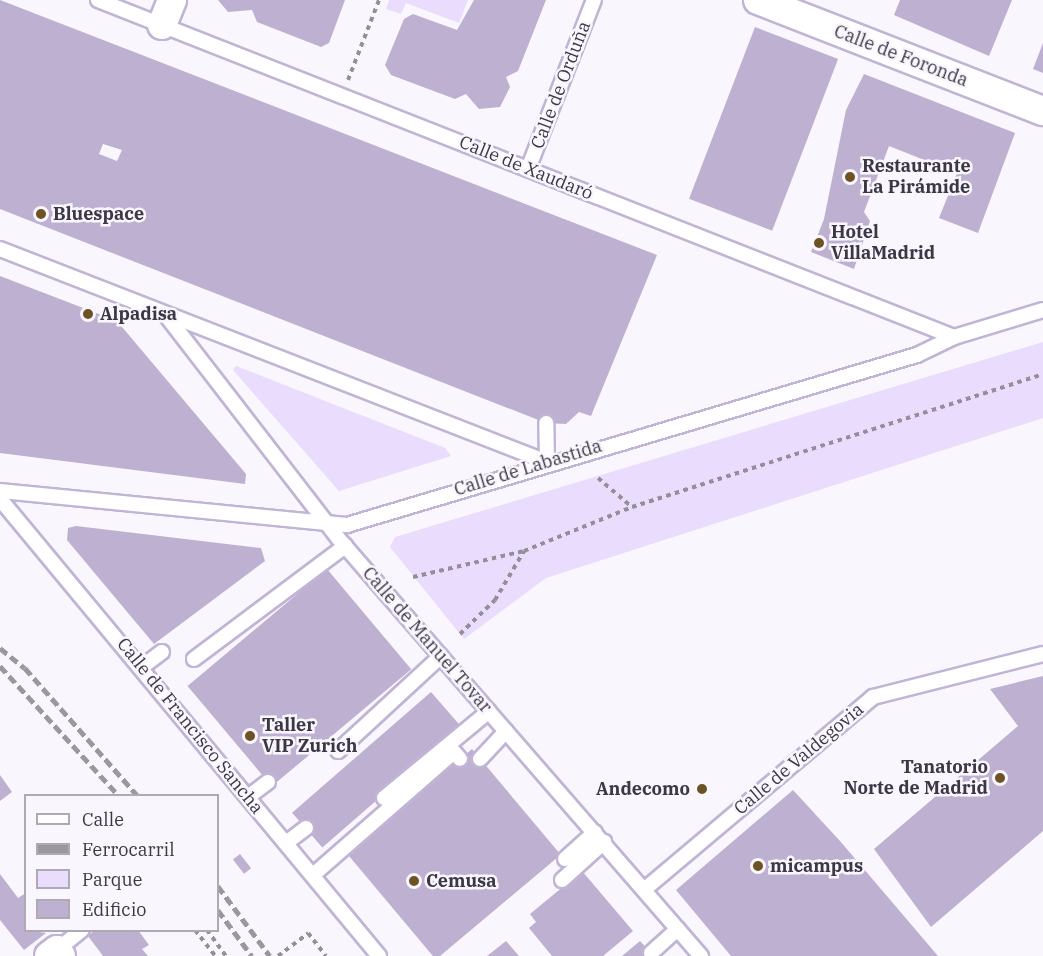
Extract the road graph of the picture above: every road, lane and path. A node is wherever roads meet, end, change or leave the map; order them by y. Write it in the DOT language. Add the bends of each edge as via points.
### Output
graph roads {
  1 [pos="98,0"];
  2 [pos="379,0"];
  3 [pos="594,0"];
  4 [pos="758,0"];
  5 [pos="167,12"];
  6 [pos="342,96"];
  7 [pos="1043,111"];
  8 [pos="528,169"];
  9 [pos="0,249"];
  10 [pos="1043,310"];
  11 [pos="165,314"];
  12 [pos="954,337"];
  13 [pos="1043,375"];
  14 [pos="546,423"];
  15 [pos="547,462"];
  16 [pos="598,478"];
  17 [pos="0,491"];
  18 [pos="0,499"];
  19 [pos="632,507"];
  20 [pos="326,520"];
  21 [pos="345,546"];
  22 [pos="524,551"];
  23 [pos="413,577"];
  24 [pos="460,634"];
  25 [pos="162,652"];
  26 [pos="1043,654"];
  27 [pos="441,656"];
  28 [pos="194,659"];
  29 [pos="142,667"];
  30 [pos="489,711"];
  31 [pos="506,731"];
  32 [pos="338,751"];
  33 [pos="460,759"];
  34 [pos="480,759"];
  35 [pos="268,782"];
  36 [pos="248,797"];
  37 [pos="384,798"];
  38 [pos="306,828"];
  39 [pos="600,838"];
  40 [pos="286,843"];
  41 [pos="565,859"];
  42 [pos="313,875"];
  43 [pos="562,880"];
  44 [pos="645,889"];
  45 [pos="678,929"];
  46 [pos="80,932"];
  47 [pos="197,932"];
  48 [pos="208,932"];
  49 [pos="651,952"];
  50 [pos="55,954"];
  51 [pos="215,956"];
  52 [pos="226,956"];
  53 [pos="278,956"];
  54 [pos="326,956"];
  55 [pos="379,956"];
  56 [pos="701,956"];
  1 -- 5 [label="lane, Calle de Xaudaró"];
  2 -- 6 [label="path"];
  3 -- 8 [label="lane, Calle de Orduña"];
  4 -- 7 [label="street, Calle de Foronda"];
  5 -- 6 [label="lane, Calle de Xaudaró"];
  6 -- 8 [label="lane, Calle de Xaudaró"];
  8 -- 12 [label="lane, Calle de Xaudaró"];
  9 -- 11 [label="lane"];
  10 -- 12 [label="lane, Calle de Labastida"];
  11 -- 15 [label="lane"];
  11 -- 20 [label="lane, Calle de Manuel Tovar"];
  12 -- 15 [label="lane, Calle de Labastida" via="917,355"];
  13 -- 19 [label="path"];
  14 -- 15 [label="lane"];
  15 -- 20 [label="lane, Calle de Labastida" via="347,525"];
  16 -- 19 [label="path"];
  17 -- 20 [label="lane, Calle de Labastida"];
  18 -- 29 [label="lane, Calle de Francisco Sancha"];
  19 -- 22 [label="path"];
  20 -- 21 [label="lane, Calle de Manuel Tovar"];
  21 -- 27 [label="lane, Calle de Manuel Tovar"];
  21 -- 28 [label="lane"];
  22 -- 23 [label="path"];
  22 -- 24 [label="path" via="495,600"];
  25 -- 29 [label="lane"];
  26 -- 44 [label="lane, Calle de Valdegovia" via="873,697"];
  27 -- 30 [label="lane, Calle de Manuel Tovar"];
  27 -- 32 [label="lane"];
  29 -- 36 [label="lane, Calle de Francisco Sancha"];
  30 -- 31 [label="lane, Calle de Manuel Tovar"];
  30 -- 37 [label="lane"];
  31 -- 34 [label="lane"];
  31 -- 39 [label="lane, Calle de Manuel Tovar"];
  33 -- 42 [label="lane" via="454,752"];
  35 -- 36 [label="lane"];
  36 -- 40 [label="lane, Calle de Francisco Sancha"];
  38 -- 40 [label="lane"];
  39 -- 41 [label="lane"];
  39 -- 43 [label="lane"];
  39 -- 44 [label="lane, Calle de Manuel Tovar"];
  40 -- 42 [label="lane, Calle de Francisco Sancha"];
  42 -- 55 [label="lane, Calle de Francisco Sancha"];
  44 -- 45 [label="lane, Calle de Manuel Tovar"];
  45 -- 49 [label="lane"];
  45 -- 56 [label="lane, Calle de Manuel Tovar"];
  46 -- 50 [label="lane"];
  47 -- 51 [label="path, bridge"];
  48 -- 52 [label="path, bridge"];
  53 -- 54 [label="path" via="308,933"];
}
